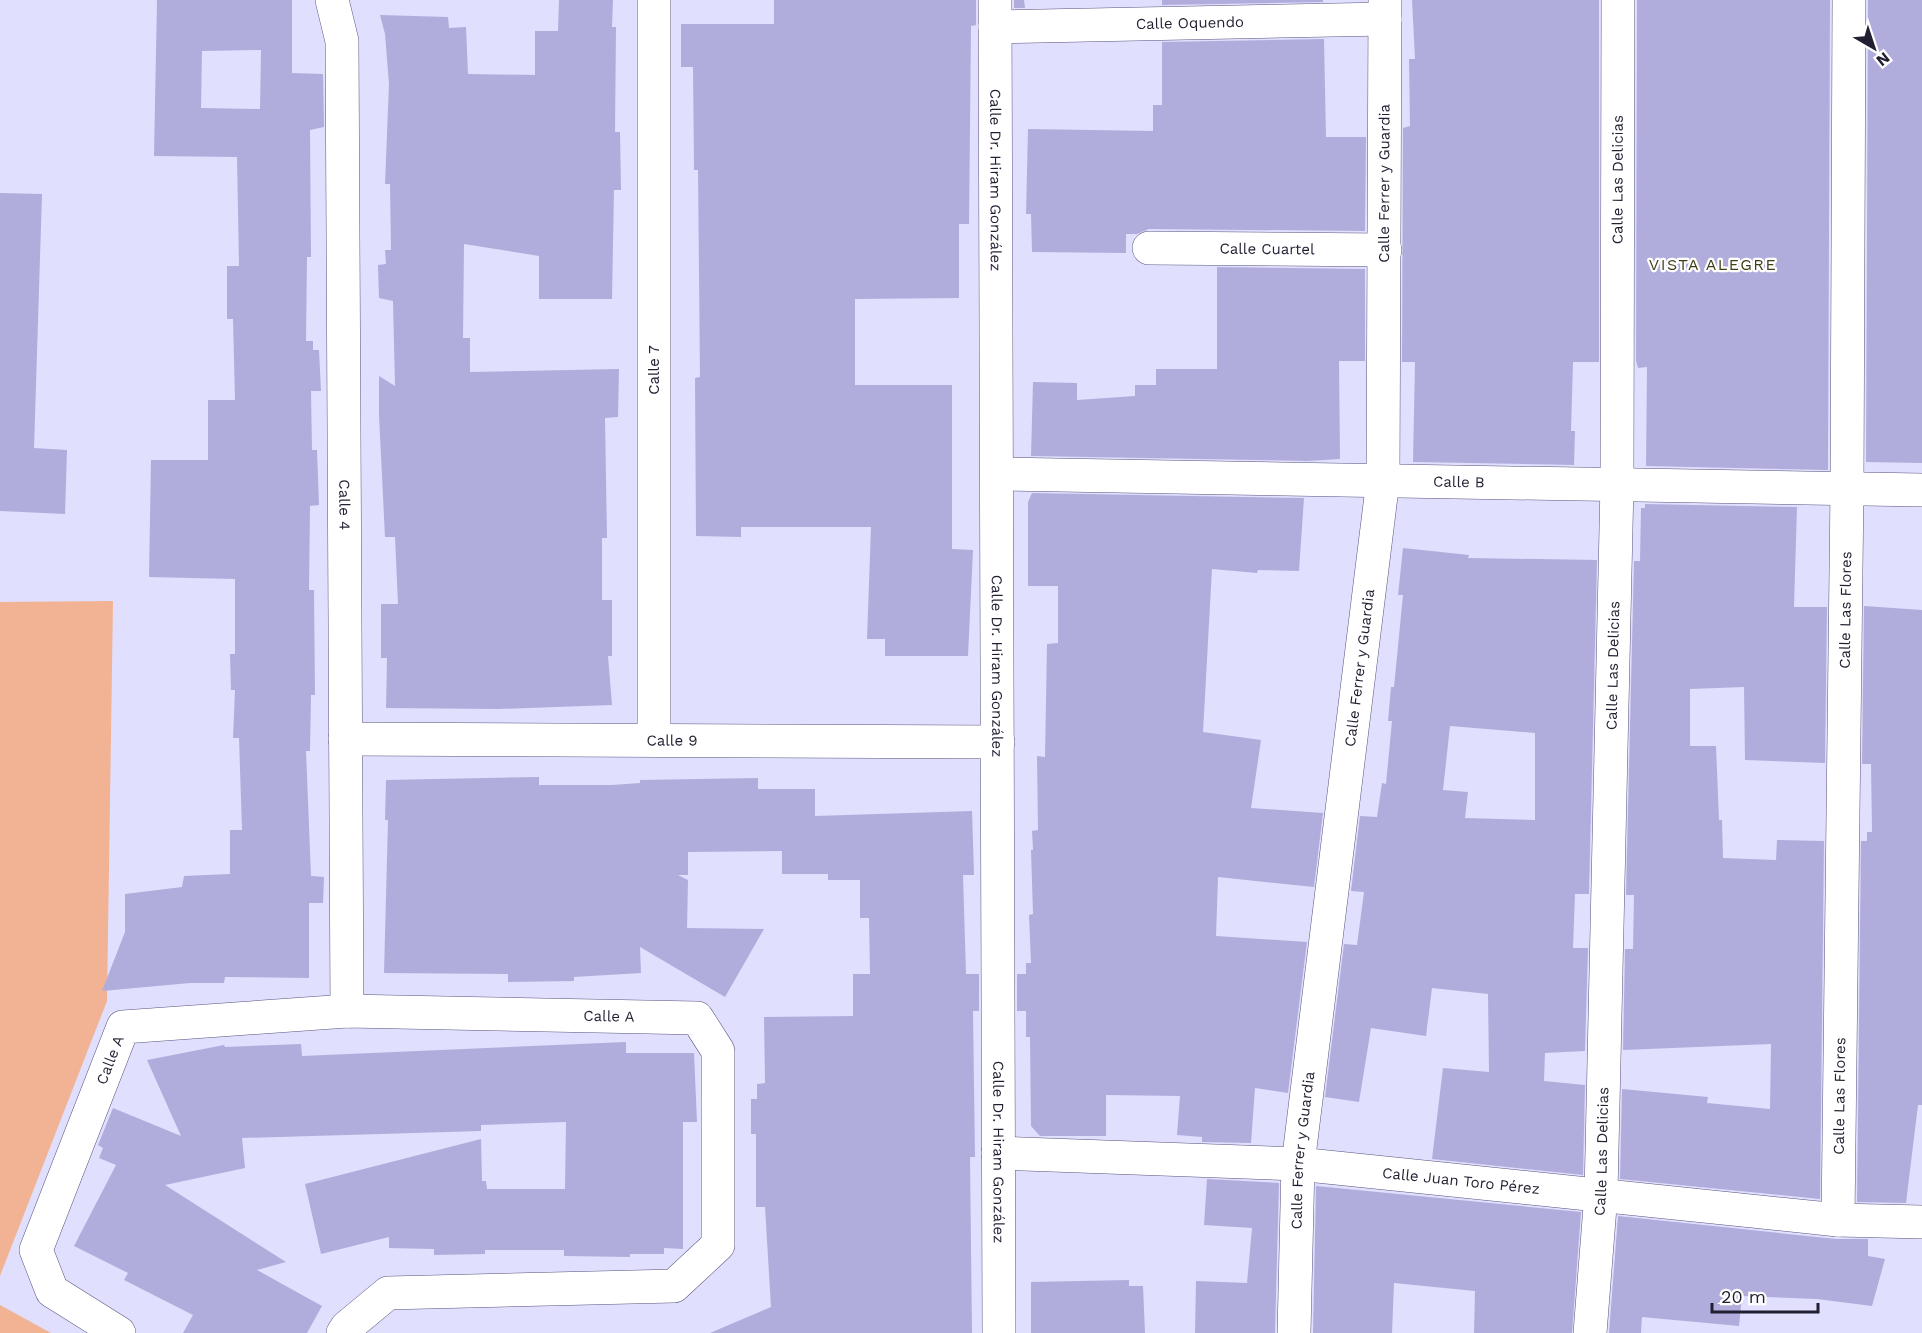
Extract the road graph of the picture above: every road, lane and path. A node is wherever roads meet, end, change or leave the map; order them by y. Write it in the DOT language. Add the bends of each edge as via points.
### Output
graph roads {
  1 [pos="332,0"];
  2 [pos="654,0"];
  3 [pos="1618,0"];
  4 [pos="1849,0"];
  5 [pos="1385,9"];
  6 [pos="995,14"];
  7 [pos="1149,248"];
  8 [pos="1385,250"];
  9 [pos="997,474"];
  10 [pos="1383,480"];
  11 [pos="1617,484"];
  12 [pos="1847,489"];
  13 [pos="1922,490"];
  14 [pos="345,739"];
  15 [pos="654,740"];
  16 [pos="998,742"];
  17 [pos="346,1011"];
  18 [pos="999,1153"];
  19 [pos="1298,1164"];
  20 [pos="1600,1194"];
  21 [pos="1838,1220"];
  22 [pos="1922,1222"];
  23 [pos="119,1333"];
  24 [pos="343,1333"];
  25 [pos="999,1333"];
  26 [pos="1294,1333"];
  27 [pos="1590,1333"];
  1 -- 14 [label="street, Calle 4" via="342,41"];
  2 -- 15 [label="street, Calle 7"];
  3 -- 11 [label="street, Calle Las Delicias"];
  4 -- 12 [label="street, Calle Las Flores"];
  5 -- 6 [label="street, Calle Oquendo"];
  5 -- 8 [label="street, Calle Ferrer y Guardia"];
  6 -- 9 [label="street, Calle Dr. Hiram González"];
  7 -- 8 [label="street, Calle Cuartel"];
  8 -- 10 [label="street, Calle Ferrer y Guardia"];
  9 -- 10 [label="street, Calle B"];
  9 -- 16 [label="street, Calle Dr. Hiram González"];
  10 -- 11 [label="street, Calle B"];
  10 -- 19 [label="street, Calle Ferrer y Guardia"];
  11 -- 12 [label="street, Calle B"];
  11 -- 20 [label="street, Calle Las Delicias"];
  12 -- 13 [label="street, Calle B"];
  12 -- 21 [label="street, Calle Las Flores"];
  14 -- 15 [label="street, Calle 9"];
  14 -- 17 [label="street, Calle 4"];
  15 -- 16 [label="street, Calle 9"];
  16 -- 18 [label="street, Calle Dr. Hiram González"];
  17 -- 23 [label="street, Calle A" via="123,1027 36,1250 52,1291"];
  17 -- 24 [label="street, Calle A" via="697,1018 718,1051 718,1245 674,1286 388,1293"];
  18 -- 19 [label="street, Calle Juan Toro Pérez"];
  18 -- 25 [label="street, Calle Dr. Hiram González"];
  19 -- 20 [label="street, Calle Juan Toro Pérez"];
  19 -- 26 [label="street, Calle Ferrer y Guardia"];
  20 -- 21 [label="street, Calle Juan Toro Pérez"];
  20 -- 27 [label="street, Calle Las Delicias"];
  21 -- 22 [label="street, Calle Juan Toro Pérez"];
}
